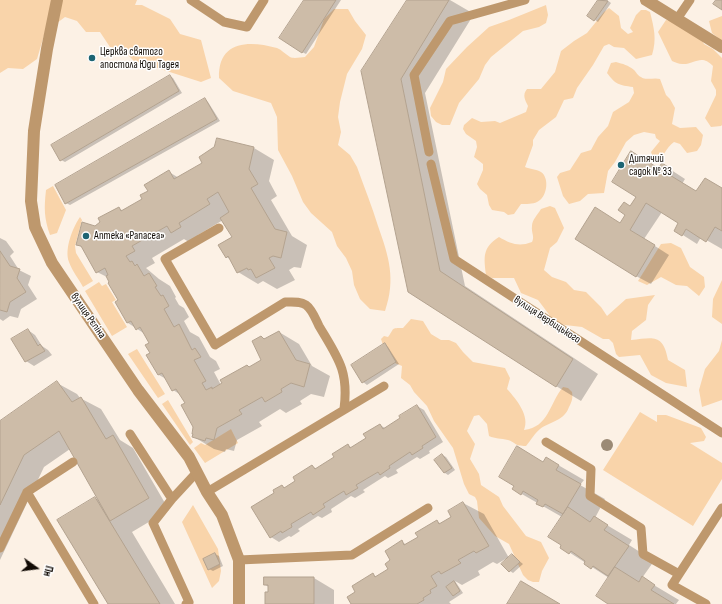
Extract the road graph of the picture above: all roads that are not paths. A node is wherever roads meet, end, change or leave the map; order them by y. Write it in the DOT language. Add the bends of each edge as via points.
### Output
graph roads {
  1 [pos="57,0"];
  2 [pos="191,0"];
  3 [pos="264,0"];
  4 [pos="525,0"];
  5 [pos="646,0"];
  6 [pos="690,0"];
  7 [pos="677,19"];
  8 [pos="722,47"];
  9 [pos="429,152"];
  10 [pos="431,164"];
  11 [pos="219,228"];
  12 [pos="384,386"];
  13 [pos="344,409"];
  14 [pos="722,433"];
  15 [pos="130,434"];
  16 [pos="546,442"];
  17 [pos="73,462"];
  18 [pos="197,472"];
  19 [pos="27,492"];
  20 [pos="207,492"];
  21 [pos="172,499"];
  22 [pos="428,508"];
  23 [pos="722,508"];
  24 [pos="0,548"];
  25 [pos="239,560"];
  26 [pos="679,574"];
  27 [pos="691,600"];
  28 [pos="94,604"];
  29 [pos="186,604"];
  30 [pos="239,604"];
  31 [pos="706,604"];
  1 -- 18 [label="street, вулиця Рєпіна" via="34,131 31,201 35,227 52,263 68,288 138,390 189,457"];
  2 -- 3 [label="lane" via="224,22 247,27"];
  4 -- 9 [label="lane" via="450,21 414,75"];
  5 -- 7 [label="street"];
  6 -- 7 [label="lane"];
  7 -- 8 [label="street"];
  10 -- 14 [label="lane, вулиця Вербицького" via="454,259"];
  11 -- 13 [label="lane" via="165,259 215,345 285,302 296,301 307,306 340,361 346,393"];
  12 -- 13 [label="lane"];
  13 -- 20 [label="lane"];
  15 -- 21 [label="lane"];
  16 -- 26 [label="lane" via="591,469 590,496 641,528 643,554"];
  17 -- 19 [label="lane"];
  18 -- 20 [label="street, вулиця Рєпіна"];
  18 -- 21 [label="lane"];
  19 -- 24 [label="lane"];
  19 -- 28 [label="lane"];
  20 -- 25 [label="street, вулиця Рєпіна" via="222,515"];
  21 -- 29 [label="lane" via="153,523 189,602"];
  22 -- 25 [label="lane" via="352,555"];
  23 -- 26 [label="lane"];
  25 -- 30 [label="street, вулиця Рєпіна"];
  26 -- 27 [label="lane" via="672,585"];
  27 -- 31 [label="lane"];
}
